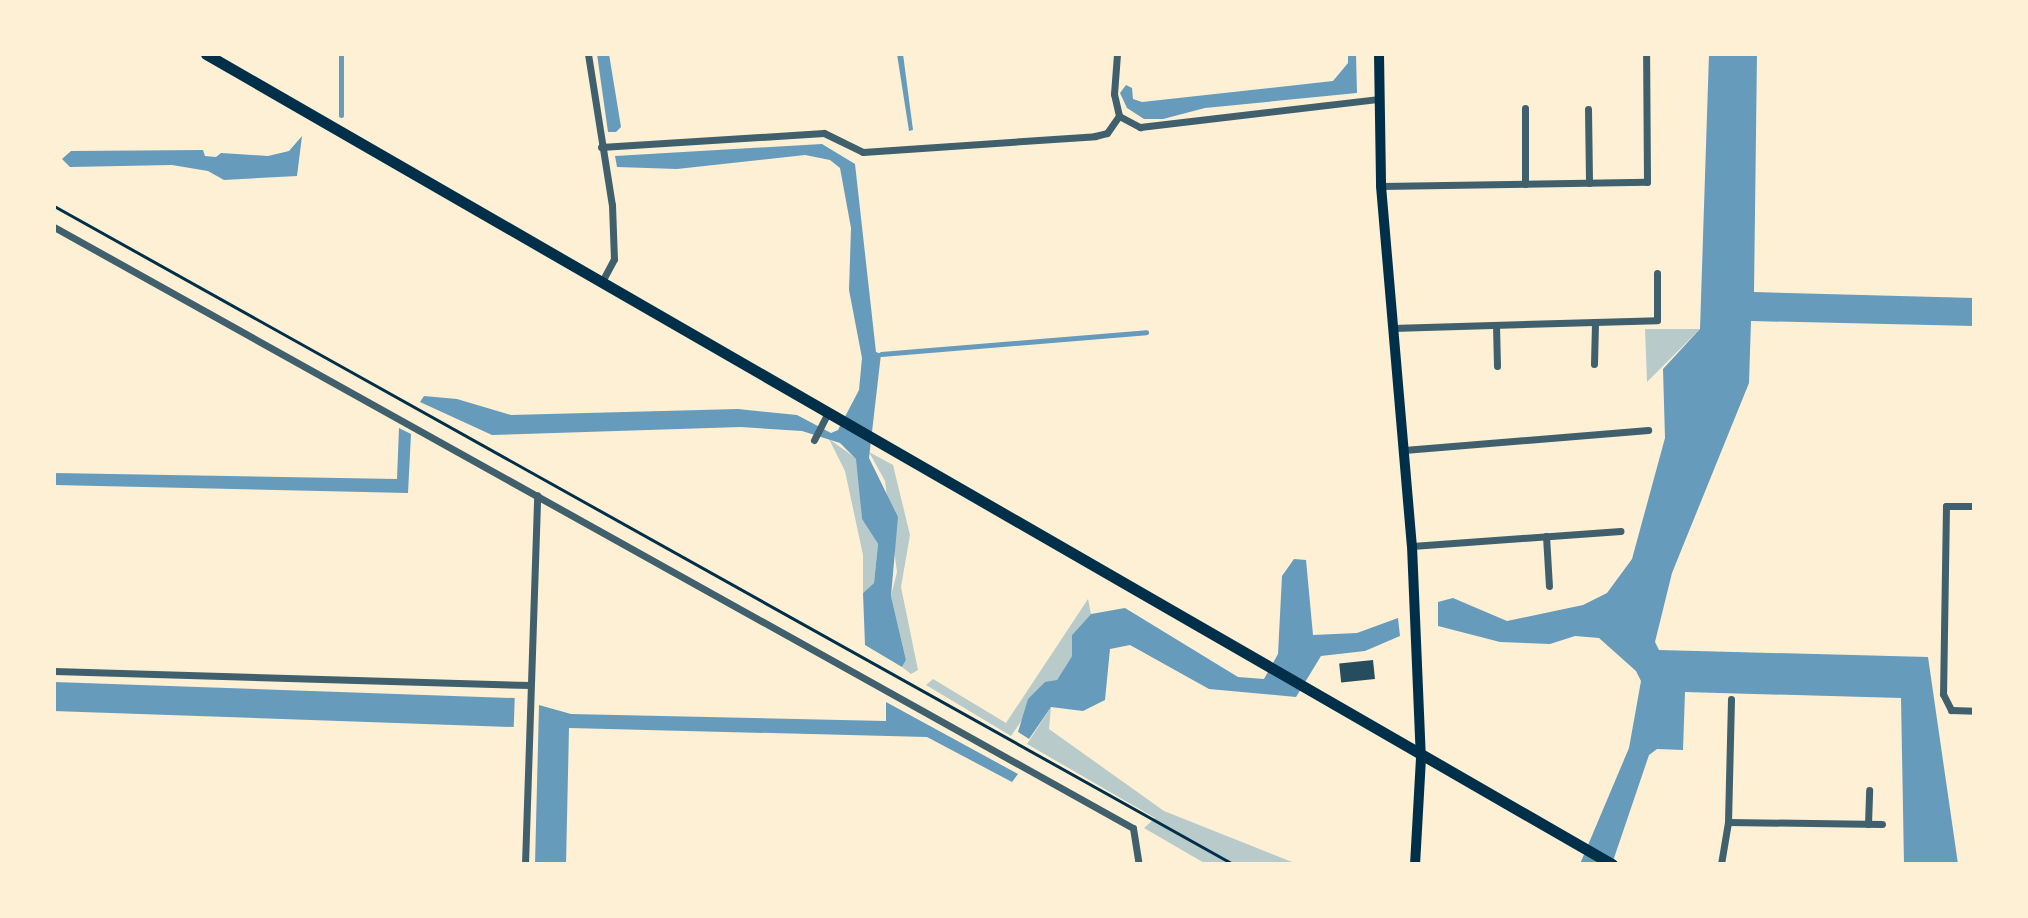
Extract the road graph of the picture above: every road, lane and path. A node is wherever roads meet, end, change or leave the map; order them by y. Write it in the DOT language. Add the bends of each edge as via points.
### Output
graph roads {
  1 [pos="206,54"];
  2 [pos="588,54"];
  3 [pos="1117,54"];
  4 [pos="1379,54"];
  5 [pos="1646,54"];
  6 [pos="1379,99"];
  7 [pos="1525,108"];
  8 [pos="1588,109"];
  9 [pos="1119,116"];
  10 [pos="601,147"];
  11 [pos="1589,183"];
  12 [pos="1525,184"];
  13 [pos="1381,186"];
  14 [pos="54,206"];
  15 [pos="54,227"];
  16 [pos="1657,273"];
  17 [pos="600,285"];
  18 [pos="1595,322"];
  19 [pos="1496,325"];
  20 [pos="1392,328"];
  21 [pos="1594,364"];
  22 [pos="1497,366"];
  23 [pos="825,419"];
  24 [pos="1648,430"];
  25 [pos="814,440"];
  26 [pos="1404,450"];
  27 [pos="537,495"];
  28 [pos="1974,506"];
  29 [pos="1620,531"];
  30 [pos="1546,536"];
  31 [pos="1412,546"];
  32 [pos="1549,586"];
  33 [pos="54,671"];
  34 [pos="530,685"];
  35 [pos="1731,699"];
  36 [pos="1974,711"];
  37 [pos="1421,758"];
  38 [pos="1869,790"];
  39 [pos="1728,822"];
  40 [pos="1868,824"];
  41 [pos="1882,824"];
  42 [pos="525,864"];
  43 [pos="1139,864"];
  44 [pos="1233,864"];
  45 [pos="1415,864"];
  46 [pos="1612,864"];
  47 [pos="1721,864"];
  1 -- 17 [label="highway"];
  2 -- 10 [label="street"];
  3 -- 9 [label="street" via="1114,94"];
  4 -- 6 [label="main road"];
  5 -- 11 [label="street" via="1647,182"];
  6 -- 9 [label="street" via="1155,128"];
  6 -- 13 [label="main road"];
  7 -- 12 [label="street"];
  8 -- 11 [label="street"];
  9 -- 10 [label="street" via="1107,133 1095,136 863,152 824,133"];
  10 -- 17 [label="street" via="612,205 614,259"];
  11 -- 12 [label="street"];
  12 -- 13 [label="street"];
  13 -- 20 [label="main road"];
  14 -- 44 [label="path"];
  15 -- 27 [label="street"];
  16 -- 18 [label="street" via="1657,320"];
  17 -- 23 [label="highway"];
  18 -- 19 [label="street"];
  18 -- 21 [label="street"];
  19 -- 20 [label="street"];
  19 -- 22 [label="street"];
  20 -- 26 [label="main road"];
  23 -- 25 [label="street"];
  23 -- 37 [label="highway"];
  24 -- 26 [label="street"];
  26 -- 31 [label="main road"];
  27 -- 34 [label="street"];
  27 -- 43 [label="street" via="1133,828"];
  28 -- 36 [label="street" via="1946,506 1943,694 1951,710"];
  29 -- 30 [label="street"];
  30 -- 31 [label="street"];
  30 -- 32 [label="street"];
  31 -- 37 [label="main road"];
  33 -- 34 [label="street"];
  34 -- 42 [label="street"];
  35 -- 39 [label="street"];
  37 -- 45 [label="main road"];
  37 -- 46 [label="highway"];
  38 -- 40 [label="street"];
  39 -- 40 [label="street"];
  39 -- 47 [label="street"];
  40 -- 41 [label="street"];
}
